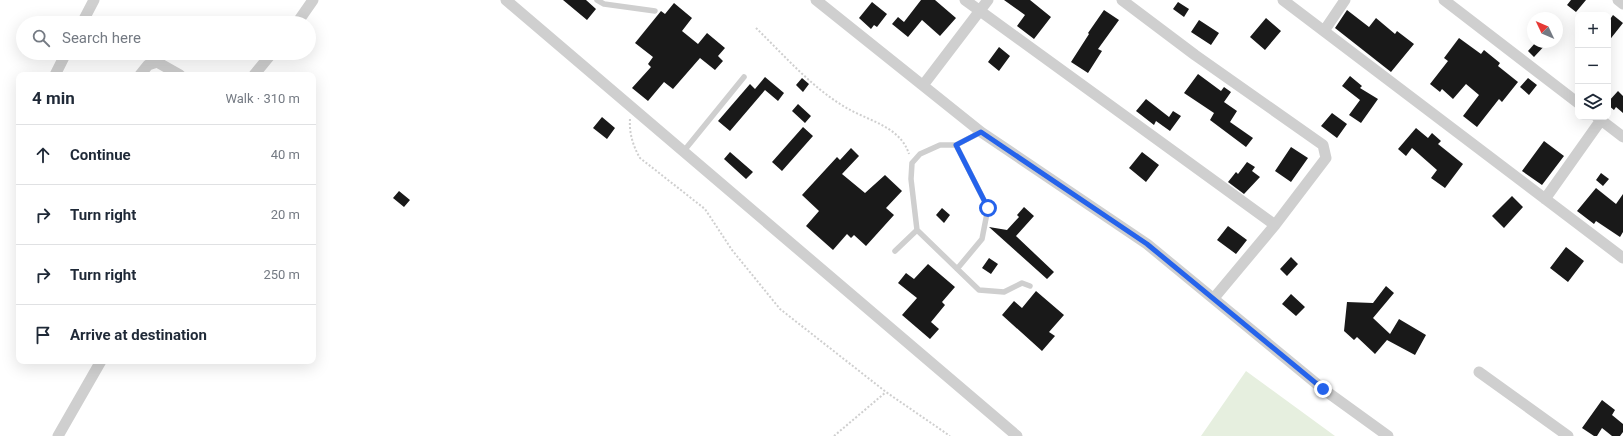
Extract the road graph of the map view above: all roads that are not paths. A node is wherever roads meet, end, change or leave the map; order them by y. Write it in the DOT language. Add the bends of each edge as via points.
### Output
graph roads {
  1 [pos="94,0"];
  2 [pos="313,0"];
  3 [pos="506,0"];
  4 [pos="597,0"];
  5 [pos="816,0"];
  6 [pos="965,0"];
  7 [pos="988,0"];
  8 [pos="1122,0"];
  9 [pos="1283,0"];
  10 [pos="1345,0"];
  11 [pos="1444,0"];
  12 [pos="1618,0"];
  13 [pos="1623,4"];
  14 [pos="655,11"];
  15 [pos="980,11"];
  16 [pos="86,16"];
  17 [pos="302,16"];
  18 [pos="1324,31"];
  19 [pos="62,60"];
  20 [pos="266,60"];
  21 [pos="56,72"];
  22 [pos="142,72"];
  23 [pos="175,72"];
  24 [pos="256,72"];
  25 [pos="744,77"];
  26 [pos="924,84"];
  27 [pos="1575,101"];
  28 [pos="1598,120"];
  29 [pos="1600,120"];
  30 [pos="981,132"];
  31 [pos="1623,137"];
  32 [pos="956,145"];
  33 [pos="683,152"];
  34 [pos="1545,199"];
  35 [pos="1274,225"];
  36 [pos="917,230"];
  37 [pos="895,251"];
  38 [pos="1623,258"];
  39 [pos="957,268"];
  40 [pos="1030,286"];
  41 [pos="1214,298"];
  42 [pos="99,364"];
  43 [pos="1479,372"];
  44 [pos="58,436"];
  45 [pos="1017,436"];
  46 [pos="1388,436"];
  47 [pos="1568,436"];
  1 -- 16 [label="street"];
  2 -- 17 [label="street"];
  3 -- 33 [label="street"];
  4 -- 14 [label="lane" via="604,4"];
  5 -- 26 [label="street"];
  6 -- 15 [label="street"];
  7 -- 15 [label="street"];
  8 -- 35 [label="street" via="1194,55 1322,145 1326,158"];
  9 -- 18 [label="street"];
  10 -- 18 [label="street"];
  11 -- 27 [label="street"];
  12 -- 13 [label="street"];
  15 -- 26 [label="street"];
  15 -- 35 [label="street"];
  18 -- 34 [label="street"];
  19 -- 21 [label="street"];
  20 -- 24 [label="street"];
  22 -- 23 [label="street" via="148,65 157,62"];
  25 -- 33 [label="lane"];
  26 -- 30 [label="street"];
  28 -- 34 [label="street"];
  29 -- 31 [label="street"];
  30 -- 32 [label="lane"];
  30 -- 41 [label="street" via="1147,244"];
  32 -- 36 [label="lane" via="940,145 920,154 912,163 911,179"];
  32 -- 39 [label="lane" via="988,208 982,238"];
  33 -- 45 [label="street"];
  34 -- 38 [label="street"];
  35 -- 41 [label="street"];
  36 -- 37 [label="lane"];
  36 -- 39 [label="lane"];
  39 -- 40 [label="lane" via="979,290 1004,292 1022,283"];
  41 -- 46 [label="street" via="1323,389"];
  42 -- 44 [label="street"];
  43 -- 47 [label="street"];
}
